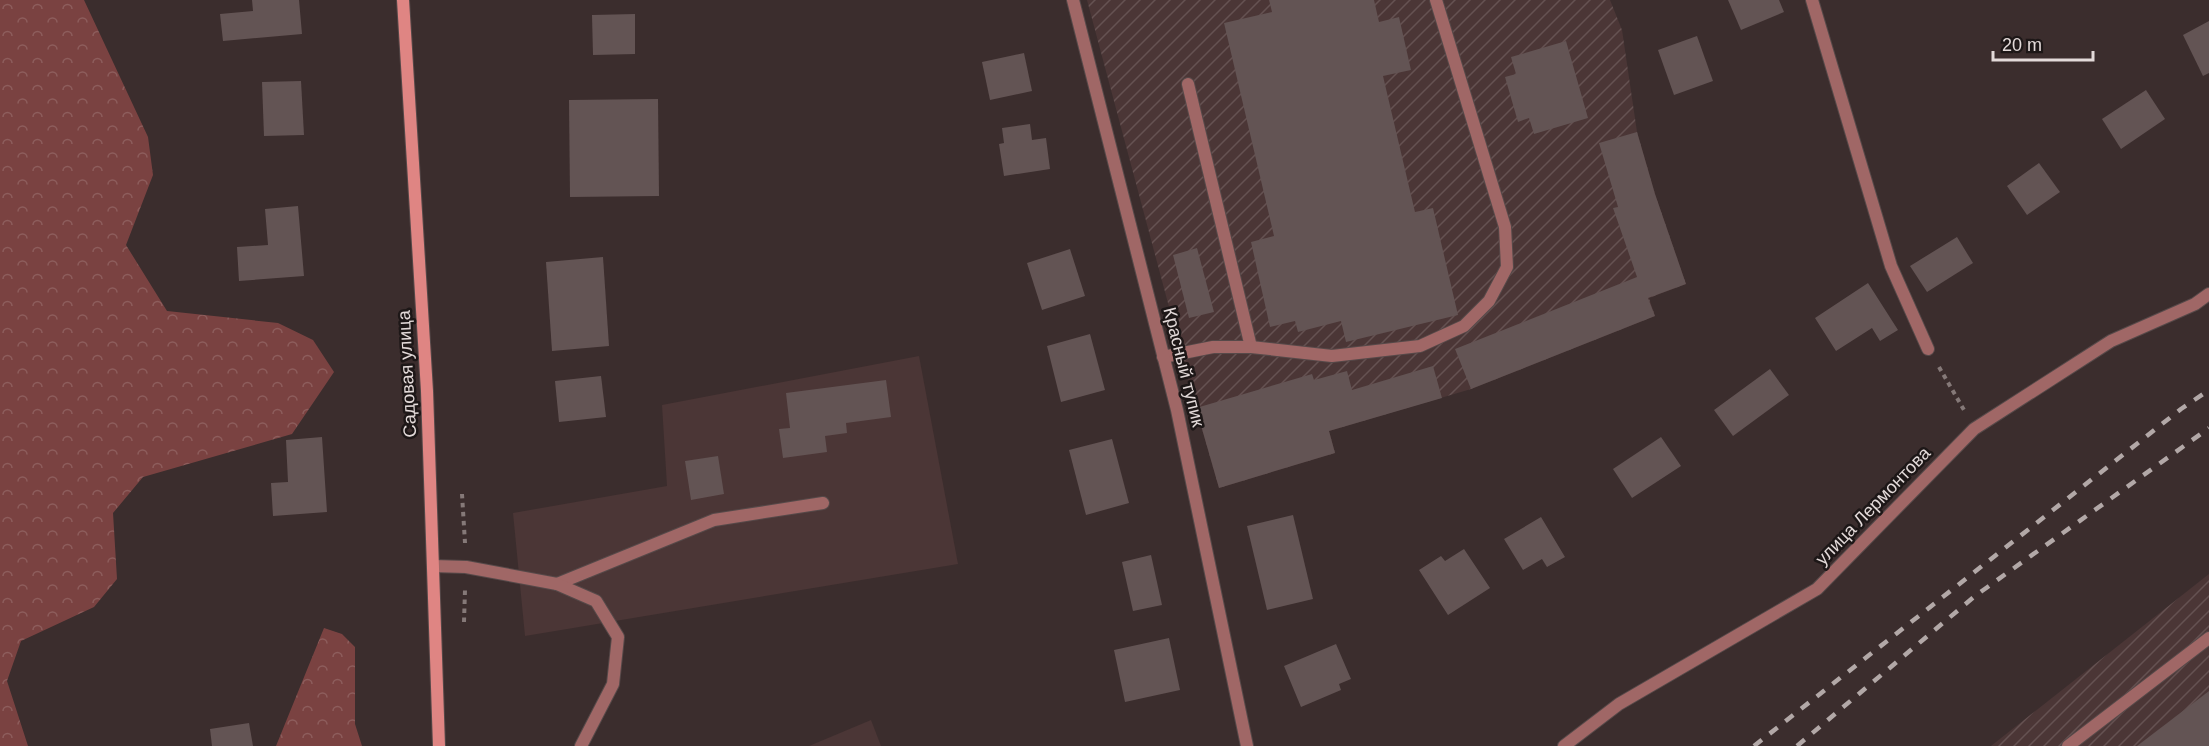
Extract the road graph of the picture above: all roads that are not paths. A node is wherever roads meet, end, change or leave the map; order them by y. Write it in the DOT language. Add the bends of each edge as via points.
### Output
graph roads {
  1 [pos="403,0"];
  2 [pos="1073,0"];
  3 [pos="1436,0"];
  4 [pos="1812,0"];
  5 [pos="1188,84"];
  6 [pos="2209,294"];
  7 [pos="1251,346"];
  8 [pos="1928,349"];
  9 [pos="1163,357"];
  10 [pos="823,503"];
  11 [pos="433,566"];
  12 [pos="557,584"];
  13 [pos="2209,638"];
  14 [pos="440,746"];
  15 [pos="581,746"];
  16 [pos="1247,746"];
  17 [pos="1564,746"];
  18 [pos="2068,746"];
  1 -- 11 [label="main road, Садовая улица" via="427,391"];
  2 -- 9 [label="street, Красный тупик"];
  3 -- 7 [label="street" via="1505,226 1507,267 1490,302 1464,326 1420,346 1332,356"];
  4 -- 8 [label="street" via="1890,266"];
  5 -- 7 [label="street"];
  6 -- 17 [label="street, улица Лермонтова" via="2111,342 1974,429 1817,589 1619,704"];
  7 -- 9 [label="street" via="1213,347"];
  9 -- 16 [label="street, Красный тупик"];
  10 -- 12 [label="street" via="714,520"];
  11 -- 12 [label="street" via="466,567"];
  11 -- 14 [label="main road, Садовая улица"];
  12 -- 15 [label="street" via="596,601 618,637 614,684"];
  13 -- 18 [label="street"];
}
